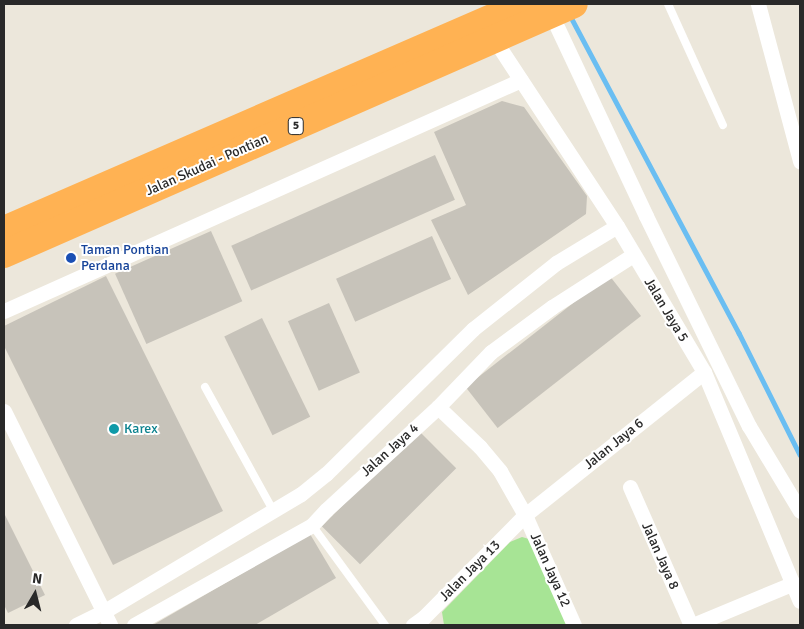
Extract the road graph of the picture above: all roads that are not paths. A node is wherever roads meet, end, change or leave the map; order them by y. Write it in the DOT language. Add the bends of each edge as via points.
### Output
graph roads {
  1 [pos="524,4"];
  2 [pos="668,4"];
  3 [pos="758,4"];
  4 [pos="563,9"];
  5 [pos="494,39"];
  6 [pos="521,80"];
  7 [pos="723,125"];
  8 [pos="800,161"];
  9 [pos="617,226"];
  10 [pos="7,236"];
  11 [pos="633,255"];
  12 [pos="4,311"];
  13 [pos="704,372"];
  14 [pos="205,387"];
  15 [pos="438,408"];
  16 [pos="4,411"];
  17 [pos="630,487"];
  18 [pos="800,511"];
  19 [pos="274,512"];
  20 [pos="525,515"];
  21 [pos="312,525"];
  22 [pos="794,583"];
  23 [pos="800,601"];
  24 [pos="107,619"];
  25 [pos="422,623"];
  26 [pos="76,625"];
  27 [pos="134,625"];
  28 [pos="386,625"];
  29 [pos="574,625"];
  30 [pos="692,625"];
  1 -- 10 [label="highway, Jalan Skudai - Pontian / 5"];
  2 -- 7 [label="lane"];
  3 -- 8 [label="street"];
  4 -- 5 [label="highway, Jalan Skudai - Pontian / 5"];
  4 -- 18 [label="street" via="646,216 749,426"];
  5 -- 6 [label="street, Jalan Jaya 5"];
  5 -- 10 [label="highway, Jalan Skudai - Pontian / 5"];
  6 -- 9 [label="street, Jalan Jaya 5"];
  6 -- 12 [label="street"];
  9 -- 11 [label="street, Jalan Jaya 5"];
  9 -- 19 [label="street" via="556,263 511,297 326,474"];
  11 -- 13 [label="street, Jalan Jaya 5"];
  11 -- 15 [label="street, Jalan Jaya 4" via="552,307 491,352"];
  13 -- 20 [label="street, Jalan Jaya 6"];
  13 -- 22 [label="street, Jalan Jaya 5"];
  14 -- 19 [label="lane"];
  15 -- 20 [label="street, Jalan Jaya 12" via="480,447 500,472"];
  15 -- 21 [label="street, Jalan Jaya 4"];
  16 -- 24 [label="street"];
  17 -- 30 [label="street, Jalan Jaya 8"];
  19 -- 24 [label="street" via="200,554"];
  20 -- 25 [label="street, Jalan Jaya 13"];
  20 -- 29 [label="street, Jalan Jaya 12"];
  21 -- 27 [label="street, Jalan Jaya 4"];
  21 -- 28 [label="lane"];
  22 -- 23 [label="street, Jalan Jaya 5"];
  22 -- 30 [label="street"];
  24 -- 26 [label="street"];
}
